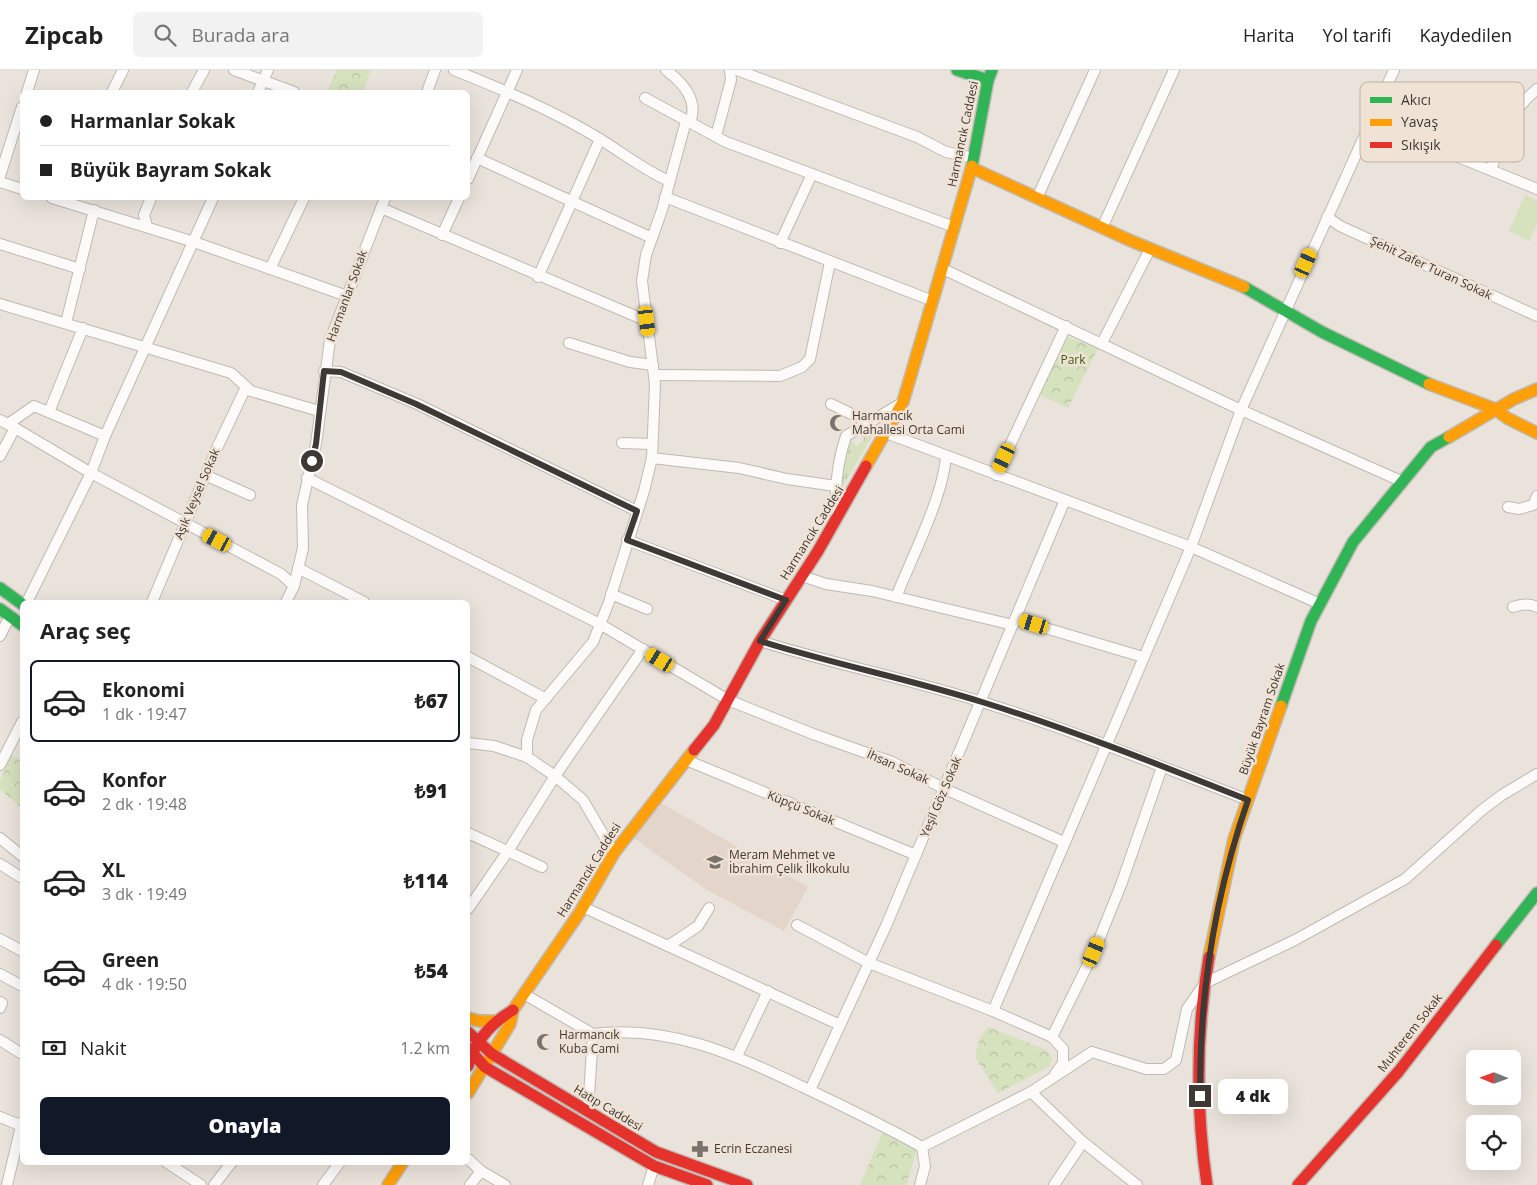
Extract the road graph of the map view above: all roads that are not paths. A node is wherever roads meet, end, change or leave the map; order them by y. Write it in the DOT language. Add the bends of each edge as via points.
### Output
graph roads {
  1 [pos="34,70"];
  2 [pos="123,70"];
  3 [pos="204,70"];
  4 [pos="234,70"];
  5 [pos="268,70"];
  6 [pos="435,70"];
  7 [pos="454,70"];
  8 [pos="517,70"];
  9 [pos="666,70"];
  10 [pos="730,70"];
  11 [pos="737,70"];
  12 [pos="957,70"];
  13 [pos="1096,70"];
  14 [pos="1174,70"];
  15 [pos="1394,70"];
  16 [pos="990,75"];
  17 [pos="263,81"];
  18 [pos="1388,82"];
  19 [pos="1537,89"];
  20 [pos="28,90"];
  21 [pos="113,90"];
  22 [pos="193,90"];
  23 [pos="259,90"];
  24 [pos="288,90"];
  25 [pos="427,90"];
  26 [pos="506,91"];
  27 [pos="644,98"];
  28 [pos="1524,100"];
  29 [pos="20,114"];
  30 [pos="688,122"];
  31 [pos="716,136"];
  32 [pos="600,140"];
  33 [pos="1360,143"];
  34 [pos="477,158"];
  35 [pos="1473,162"];
  36 [pos="1493,162"];
  37 [pos="973,163"];
  38 [pos="1491,169"];
  39 [pos="470,174"];
  40 [pos="812,174"];
  41 [pos="0,176"];
  42 [pos="669,181"];
  43 [pos="0,182"];
  44 [pos="20,188"];
  45 [pos="1537,189"];
  46 [pos="665,198"];
  47 [pos="1037,198"];
  48 [pos="64,200"];
  49 [pos="150,200"];
  50 [pos="212,200"];
  51 [pos="303,200"];
  52 [pos="384,200"];
  53 [pos="458,200"];
  54 [pos="573,203"];
  55 [pos="381,208"];
  56 [pos="94,210"];
  57 [pos="1327,217"];
  58 [pos="147,227"];
  59 [pos="954,227"];
  60 [pos="1102,228"];
  61 [pos="442,235"];
  62 [pos="652,238"];
  63 [pos="194,242"];
  64 [pos="780,242"];
  65 [pos="0,244"];
  66 [pos="1150,249"];
  67 [pos="830,262"];
  68 [pos="80,269"];
  69 [pos="270,269"];
  70 [pos="942,269"];
  71 [pos="538,277"];
  72 [pos="347,296"];
  73 [pos="933,301"];
  74 [pos="0,304"];
  75 [pos="1286,309"];
  76 [pos="1537,316"];
  77 [pos="647,321"];
  78 [pos="66,323"];
  79 [pos="1066,326"];
  80 [pos="83,328"];
  81 [pos="569,343"];
  82 [pos="1102,343"];
  83 [pos="145,346"];
  84 [pos="653,370"];
  85 [pos="324,371"];
  86 [pos="246,387"];
  87 [pos="1537,389"];
  88 [pos="903,402"];
  89 [pos="831,404"];
  90 [pos="1495,409"];
  91 [pos="1240,410"];
  92 [pos="319,411"];
  93 [pos="49,412"];
  94 [pos="868,422"];
  95 [pos="8,424"];
  96 [pos="886,433"];
  97 [pos="1537,433"];
  98 [pos="105,436"];
  99 [pos="622,443"];
  100 [pos="652,444"];
  101 [pos="0,456"];
  102 [pos="946,456"];
  103 [pos="652,458"];
  104 [pos="91,474"];
  105 [pos="996,474"];
  106 [pos="205,475"];
  107 [pos="307,478"];
  108 [pos="1401,481"];
  109 [pos="836,486"];
  110 [pos="250,495"];
  111 [pos="1537,496"];
  112 [pos="1065,500"];
  113 [pos="1508,507"];
  114 [pos="637,511"];
  115 [pos="837,519"];
  116 [pos="185,523"];
  117 [pos="627,540"];
  118 [pos="1191,547"];
  119 [pos="298,568"];
  120 [pos="802,576"];
  121 [pos="294,586"];
  122 [pos="0,588"];
  123 [pos="611,594"];
  124 [pos="896,597"];
  125 [pos="28,600"];
  126 [pos="153,600"];
  127 [pos="287,600"];
  128 [pos="360,600"];
  129 [pos="786,600"];
  130 [pos="20,603"];
  131 [pos="1320,604"];
  132 [pos="1537,607"];
  133 [pos="1513,608"];
  134 [pos="0,609"];
  135 [pos="647,609"];
  136 [pos="10,616"];
  137 [pos="1014,622"];
  138 [pos="20,624"];
  139 [pos="600,624"];
  140 [pos="0,636"];
  141 [pos="760,641"];
  142 [pos="643,649"];
  143 [pos="1143,657"];
  144 [pos="470,658"];
  145 [pos="546,699"];
  146 [pos="728,700"];
  147 [pos="982,702"];
  148 [pos="20,726"];
  149 [pos="470,742"];
  150 [pos="1105,745"];
  151 [pos="528,757"];
  152 [pos="686,760"];
  153 [pos="0,765"];
  154 [pos="1162,767"];
  155 [pos="1537,774"];
  156 [pos="555,776"];
  157 [pos="945,789"];
  158 [pos="1248,800"];
  159 [pos="470,834"];
  160 [pos="0,838"];
  161 [pos="1064,842"];
  162 [pos="508,851"];
  163 [pos="614,853"];
  164 [pos="20,854"];
  165 [pos="916,855"];
  166 [pos="0,864"];
  167 [pos="542,867"];
  168 [pos="20,877"];
  169 [pos="1537,893"];
  170 [pos="470,906"];
  171 [pos="583,907"];
  172 [pos="709,908"];
  173 [pos="797,925"];
  174 [pos="0,939"];
  175 [pos="668,946"];
  176 [pos="20,951"];
  177 [pos="869,963"];
  178 [pos="0,974"];
  179 [pos="1205,983"];
  180 [pos="20,985"];
  181 [pos="768,991"];
  182 [pos="524,994"];
  183 [pos="0,1002"];
  184 [pos="0,1008"];
  185 [pos="513,1010"];
  186 [pos="993,1011"];
  187 [pos="470,1019"];
  188 [pos="498,1021"];
  189 [pos="840,1025"];
  190 [pos="593,1034"];
  191 [pos="1052,1038"];
  192 [pos="0,1040"];
  193 [pos="472,1048"];
  194 [pos="20,1053"];
  195 [pos="492,1054"];
  196 [pos="737,1056"];
  197 [pos="485,1067"];
  198 [pos="1051,1079"];
  199 [pos="470,1090"];
  200 [pos="810,1090"];
  201 [pos="1031,1092"];
  202 [pos="588,1111"];
  203 [pos="0,1117"];
  204 [pos="20,1123"];
  205 [pos="20,1132"];
  206 [pos="1083,1142"];
  207 [pos="922,1147"];
  208 [pos="470,1161"];
  209 [pos="171,1165"];
  210 [pos="230,1165"];
  211 [pos="338,1165"];
  212 [pos="402,1165"];
  213 [pos="654,1166"];
  214 [pos="481,1171"];
  215 [pos="7,1185"];
  216 [pos="201,1185"];
  217 [pos="214,1185"];
  218 [pos="323,1185"];
  219 [pos="388,1185"];
  220 [pos="470,1185"];
  221 [pos="505,1185"];
  222 [pos="648,1185"];
  223 [pos="707,1185"];
  224 [pos="747,1185"];
  225 [pos="920,1185"];
  226 [pos="1054,1185"];
  227 [pos="1137,1185"];
  228 [pos="1207,1185"];
  229 [pos="1298,1185"];
  1 -- 20 [label="street"];
  2 -- 21 [label="street"];
  3 -- 22 [label="street"];
  4 -- 17 [label="street"];
  5 -- 17 [label="street"];
  6 -- 25 [label="street"];
  7 -- 26 [label="street"];
  8 -- 26 [label="street"];
  9 -- 30 [label="street" via="684,84 692,103 693,114"];
  10 -- 31 [label="street" via="731,80"];
  11 -- 37 [label="street" via="917,137"];
  12 -- 16 [label="street"];
  13 -- 47 [label="street"];
  14 -- 60 [label="street"];
  15 -- 18 [label="street"];
  16 -- 37 [label="street, Harmancık Caddesi"];
  17 -- 23 [label="street"];
  17 -- 24 [label="street"];
  19 -- 28 [label="street"];
  26 -- 32 [label="street"];
  26 -- 34 [label="street"];
  27 -- 30 [label="street"];
  29 -- 41 [label="street"];
  30 -- 31 [label="street"];
  30 -- 42 [label="street"];
  31 -- 40 [label="street"];
  32 -- 42 [label="street" via="645,170"];
  32 -- 54 [label="street"];
  33 -- 57 [label="street"];
  34 -- 39 [label="street"];
  34 -- 54 [label="street"];
  35 -- 38 [label="street"];
  36 -- 38 [label="street"];
  37 -- 47 [label="street"];
  37 -- 59 [label="street, Harmancık Caddesi"];
  38 -- 45 [label="street"];
  40 -- 59 [label="street"];
  40 -- 64 [label="street"];
  42 -- 46 [label="street"];
  43 -- 44 [label="street"];
  46 -- 62 [label="street"];
  46 -- 64 [label="street"];
  47 -- 60 [label="street"];
  48 -- 56 [label="street"];
  49 -- 58 [label="street" via="144,215"];
  50 -- 63 [label="street"];
  51 -- 69 [label="street"];
  52 -- 55 [label="street, Harmanlar Sokak"];
  53 -- 61 [label="street"];
  54 -- 62 [label="street"];
  54 -- 71 [label="street"];
  55 -- 61 [label="street"];
  55 -- 72 [label="street, Harmanlar Sokak"];
  56 -- 58 [label="street"];
  56 -- 68 [label="street"];
  57 -- 75 [label="street"];
  57 -- 76 [label="street, Şehit Zafer Turan Sokak" via="1340,226"];
  58 -- 63 [label="street"];
  59 -- 70 [label="street, Harmancık Caddesi"];
  60 -- 66 [label="street"];
  61 -- 71 [label="street"];
  62 -- 77 [label="street" via="642,281"];
  63 -- 69 [label="street"];
  63 -- 83 [label="street"];
  64 -- 67 [label="street"];
  65 -- 68 [label="street"];
  66 -- 75 [label="street" via="1249,289"];
  66 -- 82 [label="street"];
  67 -- 73 [label="street"];
  67 -- 84 [label="street" via="810,359 802,367 780,376 761,377"];
  68 -- 78 [label="street"];
  69 -- 72 [label="street"];
  70 -- 73 [label="street, Harmancık Caddesi"];
  70 -- 79 [label="street"];
  71 -- 77 [label="street"];
  72 -- 85 [label="street, Harmanlar Sokak" via="330,340"];
  73 -- 88 [label="street, Harmancık Caddesi"];
  74 -- 78 [label="street"];
  75 -- 90 [label="street" via="1322,332 1439,389"];
  75 -- 91 [label="street"];
  77 -- 84 [label="street"];
  78 -- 80 [label="street"];
  79 -- 82 [label="street"];
  79 -- 105 [label="street"];
  80 -- 83 [label="street"];
  80 -- 93 [label="street"];
  81 -- 84 [label="street"];
  82 -- 91 [label="street"];
  83 -- 86 [label="street" via="231,373"];
  83 -- 98 [label="street"];
  84 -- 100 [label="street"];
  85 -- 92 [label="street, Harmanlar Sokak"];
  85 -- 114 [label="street" via="341,372 416,404"];
  86 -- 92 [label="street"];
  86 -- 106 [label="street, Aşık Veysel Sokak"];
  87 -- 90 [label="street, Büyük Bayram Sokak"];
  88 -- 94 [label="street"];
  88 -- 96 [label="street, Harmancık Caddesi"];
  89 -- 94 [label="street"];
  90 -- 97 [label="street"];
  90 -- 108 [label="street, Büyük Bayram Sokak" via="1432,447"];
  91 -- 108 [label="street"];
  91 -- 118 [label="street"];
  92 -- 107 [label="street, Harmanlar Sokak" via="316,444"];
  93 -- 95 [label="street" via="34,406"];
  93 -- 98 [label="street"];
  94 -- 109 [label="street" via="846,436 839,458"];
  95 -- 101 [label="street"];
  95 -- 104 [label="street"];
  96 -- 102 [label="street"];
  96 -- 115 [label="street, Harmancık Caddesi"];
  98 -- 104 [label="street"];
  99 -- 100 [label="street"];
  100 -- 103 [label="street"];
  102 -- 105 [label="street"];
  102 -- 124 [label="street" via="945,472 936,498"];
  103 -- 109 [label="street" via="739,468"];
  103 -- 114 [label="street"];
  104 -- 116 [label="street"];
  104 -- 125 [label="street"];
  105 -- 112 [label="street"];
  106 -- 110 [label="street"];
  106 -- 116 [label="street, Aşık Veysel Sokak"];
  107 -- 119 [label="street, Harmanlar Sokak" via="302,505 304,548"];
  107 -- 139 [label="street, İhsan Sokak"];
  108 -- 131 [label="street, Büyük Bayram Sokak" via="1353,542"];
  109 -- 115 [label="street"];
  111 -- 113 [label="street" via="1533,505 1519,509"];
  112 -- 118 [label="street"];
  112 -- 137 [label="street, Yeşil Göz Sokak"];
  114 -- 117 [label="street"];
  115 -- 120 [label="street, Harmancık Caddesi"];
  116 -- 121 [label="street" via="280,574"];
  116 -- 126 [label="street, Aşık Veysel Sokak"];
  117 -- 123 [label="street"];
  117 -- 129 [label="street"];
  118 -- 131 [label="street"];
  118 -- 143 [label="street"];
  119 -- 121 [label="street, Harmanlar Sokak"];
  119 -- 128 [label="street"];
  120 -- 124 [label="street" via="826,584"];
  120 -- 129 [label="street, Harmancık Caddesi"];
  121 -- 127 [label="street, Harmanlar Sokak"];
  122 -- 130 [label="street"];
  123 -- 135 [label="street"];
  123 -- 139 [label="street"];
  124 -- 137 [label="street"];
  129 -- 141 [label="street, Harmancık Caddesi"];
  131 -- 158 [label="street, Büyük Bayram Sokak" via="1311,621"];
  132 -- 133 [label="street" via="1525,604"];
  134 -- 136 [label="street"];
  136 -- 138 [label="street"];
  136 -- 140 [label="street"];
  137 -- 143 [label="street"];
  137 -- 147 [label="street, Yeşil Göz Sokak"];
  139 -- 142 [label="street, İhsan Sokak"];
  139 -- 145 [label="street" via="593,642"];
  141 -- 146 [label="street, Harmancık Caddesi"];
  141 -- 147 [label="street"];
  142 -- 146 [label="street, İhsan Sokak"];
  142 -- 156 [label="street"];
  143 -- 150 [label="street"];
  144 -- 145 [label="street"];
  145 -- 151 [label="street" via="536,710 527,740"];
  146 -- 152 [label="street, Harmancık Caddesi" via="714,725"];
  146 -- 157 [label="street, İhsan Sokak" via="892,762"];
  147 -- 150 [label="street"];
  147 -- 157 [label="street, Yeşil Göz Sokak"];
  148 -- 153 [label="street"];
  149 -- 151 [label="street"];
  150 -- 154 [label="street"];
  150 -- 161 [label="street"];
  151 -- 156 [label="street"];
  152 -- 163 [label="street, Harmancık Caddesi"];
  152 -- 165 [label="street, Küpçü Sokak"];
  154 -- 158 [label="street"];
  154 -- 191 [label="street" via="1118,894"];
  155 -- 179 [label="street" via="1489,805 1404,879 1304,935"];
  156 -- 162 [label="street"];
  156 -- 163 [label="street" via="583,800"];
  157 -- 161 [label="street, İhsan Sokak"];
  157 -- 165 [label="street, Yeşil Göz Sokak"];
  158 -- 179 [label="street, Büyük Bayram Sokak" via="1234,840"];
  159 -- 162 [label="street"];
  160 -- 164 [label="street"];
  161 -- 186 [label="street"];
  162 -- 167 [label="street"];
  162 -- 170 [label="street"];
  163 -- 171 [label="street, Harmancık Caddesi"];
  165 -- 177 [label="street, Yeşil Göz Sokak"];
  166 -- 168 [label="street"];
  169 -- 229 [label="street, Muhterem Sokak" via="1399,1071"];
  171 -- 175 [label="street"];
  171 -- 182 [label="street, Harmancık Caddesi"];
  172 -- 175 [label="street" via="698,926"];
  173 -- 177 [label="street"];
  174 -- 176 [label="street"];
  175 -- 181 [label="street"];
  177 -- 186 [label="street"];
  177 -- 189 [label="street, Yeşil Göz Sokak"];
  178 -- 180 [label="street"];
  179 -- 198 [label="street" via="1187,1009 1176,1060 1164,1069 1146,1069 1092,1052"];
  179 -- 228 [label="street, Büyük Bayram Sokak" via="1200,1037 1200,1125"];
  181 -- 189 [label="street"];
  181 -- 196 [label="street"];
  182 -- 185 [label="street, Harmancık Caddesi"];
  182 -- 190 [label="street"];
  183 -- 184 [label="street"];
  185 -- 188 [label="street"];
  185 -- 195 [label="street" via="510,1024"];
  186 -- 191 [label="street"];
  187 -- 188 [label="street"];
  188 -- 193 [label="street"];
  189 -- 200 [label="street, Yeşil Göz Sokak"];
  190 -- 196 [label="street" via="634,1033 686,1039"];
  190 -- 202 [label="street"];
  191 -- 198 [label="street" via="1063,1048 1063,1063"];
  192 -- 194 [label="street"];
  193 -- 195 [label="street, Hatıp Caddesi"];
  193 -- 197 [label="street, Hatıp Caddesi"];
  195 -- 197 [label="street"];
  195 -- 202 [label="street, Hatıp Caddesi"];
  196 -- 200 [label="street"];
  197 -- 199 [label="street"];
  197 -- 213 [label="street, Hatıp Caddesi"];
  198 -- 201 [label="street"];
  200 -- 207 [label="street"];
  201 -- 206 [label="street"];
  201 -- 207 [label="street"];
  202 -- 224 [label="street, Hatıp Caddesi" via="656,1152"];
  203 -- 204 [label="street"];
  205 -- 215 [label="street"];
  206 -- 226 [label="street"];
  206 -- 227 [label="street"];
  207 -- 225 [label="street" via="925,1166"];
  208 -- 214 [label="street"];
  209 -- 216 [label="street"];
  210 -- 217 [label="street"];
  211 -- 218 [label="street"];
  212 -- 219 [label="street"];
  213 -- 222 [label="street"];
  213 -- 223 [label="street, Hatıp Caddesi"];
  214 -- 220 [label="street"];
  214 -- 221 [label="street"];
}
